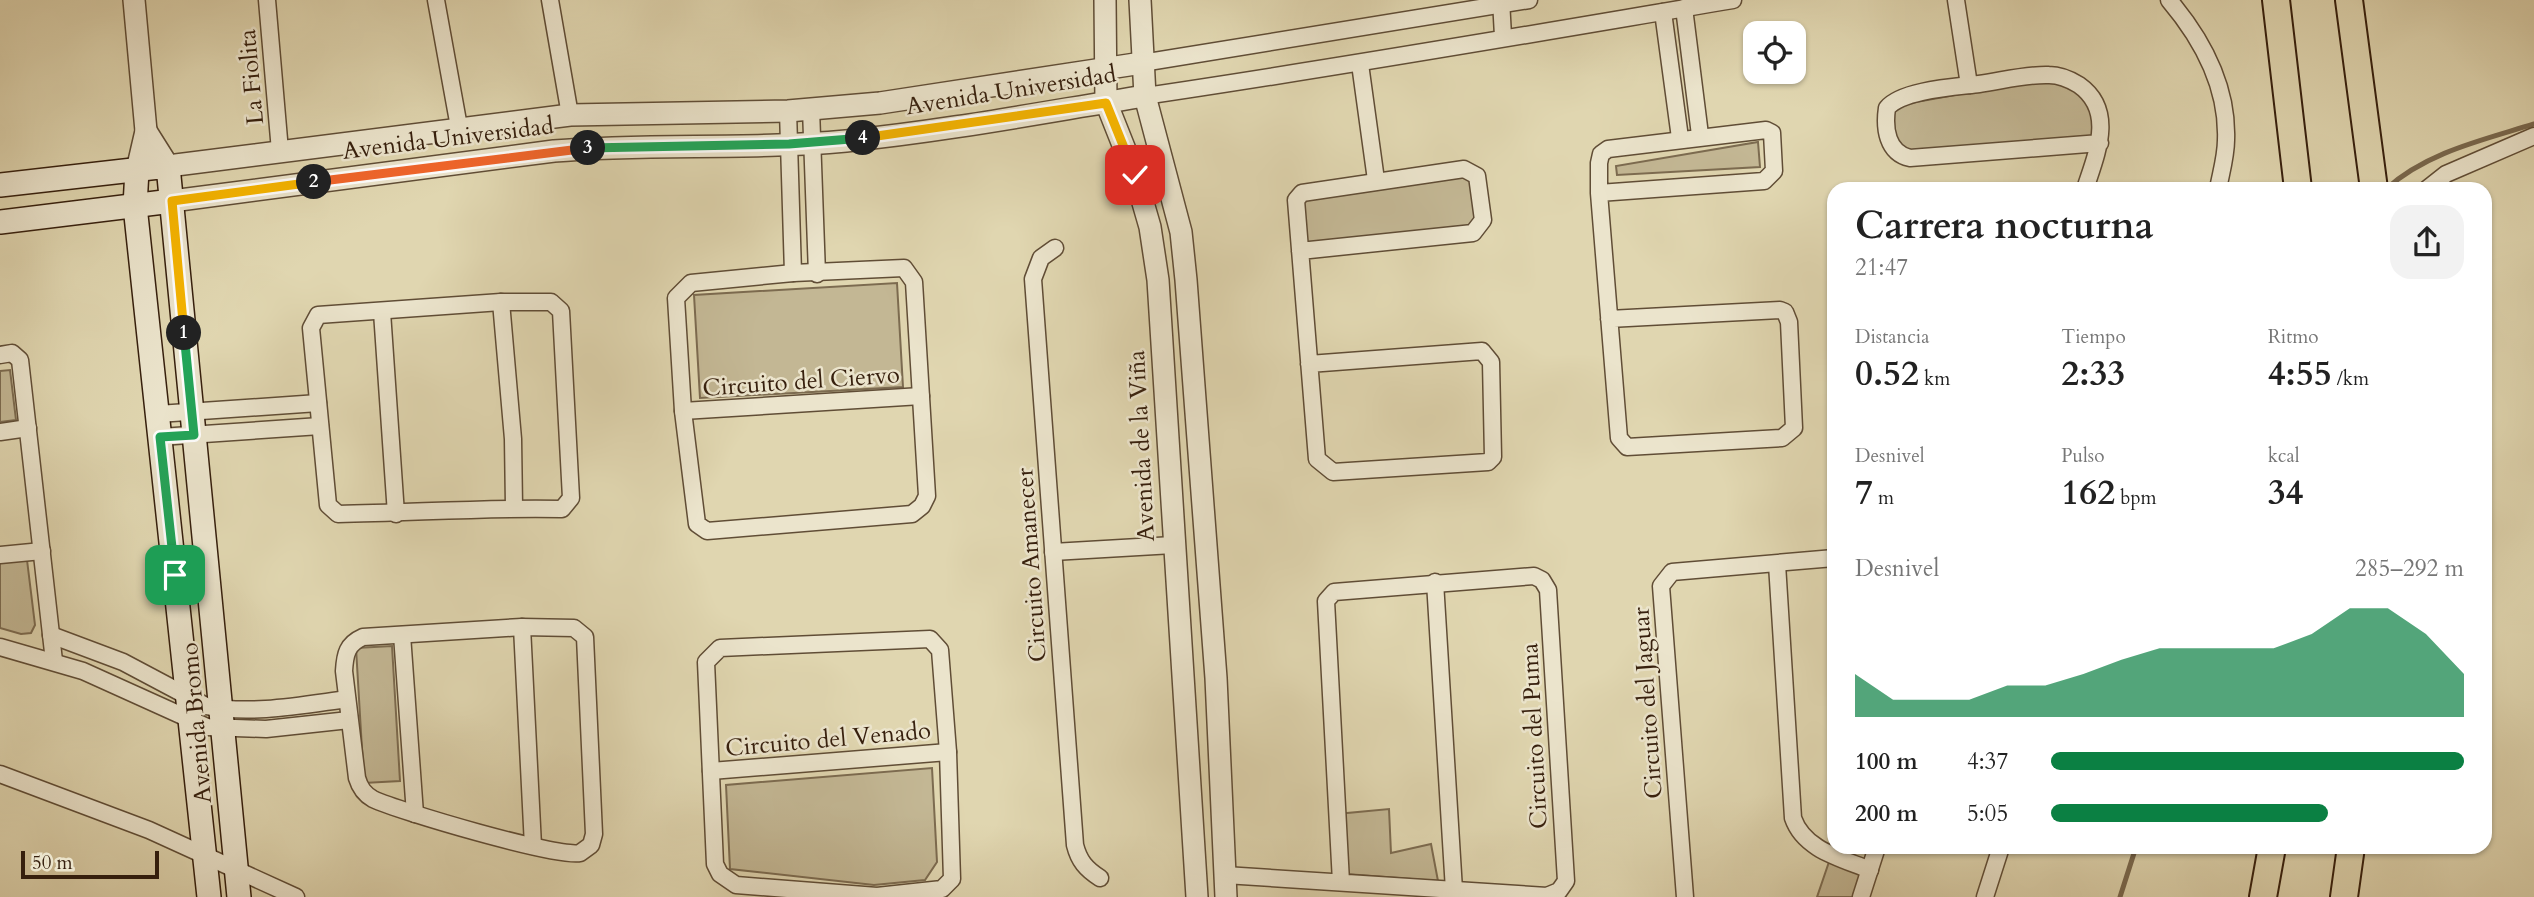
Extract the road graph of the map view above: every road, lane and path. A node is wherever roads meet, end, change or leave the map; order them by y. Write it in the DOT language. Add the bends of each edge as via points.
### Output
graph roads {
  1 [pos="134,0"];
  2 [pos="267,0"];
  3 [pos="436,0"];
  4 [pos="550,0"];
  5 [pos="1105,0"];
  6 [pos="1140,0"];
  7 [pos="1528,0"];
  8 [pos="1733,0"];
  9 [pos="1956,0"];
  10 [pos="2169,0"];
  11 [pos="2276,0"];
  12 [pos="2349,0"];
  13 [pos="1501,2"];
  14 [pos="1684,8"];
  15 [pos="1663,12"];
  16 [pos="1503,36"];
  17 [pos="1142,63"];
  18 [pos="1360,64"];
  19 [pos="1106,68"];
  20 [pos="1969,85"];
  21 [pos="1145,96"];
  22 [pos="1106,103"];
  23 [pos="811,109"];
  24 [pos="788,111"];
  25 [pos="570,115"];
  26 [pos="459,127"];
  27 [pos="146,131"];
  28 [pos="1700,135"];
  29 [pos="2534,136"];
  30 [pos="1680,138"];
  31 [pos="812,143"];
  32 [pos="2100,143"];
  33 [pos="789,144"];
  34 [pos="280,151"];
  35 [pos="167,166"];
  36 [pos="137,170"];
  37 [pos="1376,180"];
  38 [pos="2087,182"];
  39 [pos="2219,182"];
  40 [pos="2297,182"];
  41 [pos="2373,182"];
  42 [pos="2436,182"];
  43 [pos="0,186"];
  44 [pos="1599,192"];
  45 [pos="172,201"];
  46 [pos="135,206"];
  47 [pos="0,222"];
  48 [pos="1055,248"];
  49 [pos="1300,251"];
  50 [pos="793,273"];
  51 [pos="817,274"];
  52 [pos="501,302"];
  53 [pos="382,312"];
  54 [pos="1609,318"];
  55 [pos="0,355"];
  56 [pos="1309,364"];
  57 [pos="921,396"];
  58 [pos="318,403"];
  59 [pos="192,411"];
  60 [pos="683,411"];
  61 [pos="158,414"];
  62 [pos="320,426"];
  63 [pos="28,428"];
  64 [pos="0,432"];
  65 [pos="194,435"];
  66 [pos="160,437"];
  67 [pos="1199,457"];
  68 [pos="1169,458"];
  69 [pos="514,508"];
  70 [pos="396,514"];
  71 [pos="1173,545"];
  72 [pos="41,551"];
  73 [pos="1053,552"];
  74 [pos="0,555"];
  75 [pos="1827,559"];
  76 [pos="1777,564"];
  77 [pos="1435,582"];
  78 [pos="522,627"];
  79 [pos="51,635"];
  80 [pos="402,635"];
  81 [pos="0,647"];
  82 [pos="54,661"];
  83 [pos="1216,678"];
  84 [pos="1183,681"];
  85 [pos="188,698"];
  86 [pos="347,699"];
  87 [pos="223,719"];
  88 [pos="349,720"];
  89 [pos="190,722"];
  90 [pos="948,752"];
  91 [pos="712,771"];
  92 [pos="0,774"];
  93 [pos="415,814"];
  94 [pos="533,846"];
  95 [pos="1827,852"];
  96 [pos="1832,854"];
  97 [pos="1875,854"];
  98 [pos="1999,854"];
  99 [pos="2271,854"];
  100 [pos="2350,854"];
  101 [pos="205,856"];
  102 [pos="1870,870"];
  103 [pos="236,871"];
  104 [pos="1225,874"];
  105 [pos="1100,878"];
  106 [pos="1341,882"];
  107 [pos="1454,890"];
  108 [pos="853,896"];
  109 [pos="209,897"];
  110 [pos="239,897"];
  111 [pos="296,897"];
  112 [pos="877,897"];
  113 [pos="1197,897"];
  114 [pos="1226,897"];
  115 [pos="1685,897"];
  116 [pos="1861,897"];
  117 [pos="1985,897"];
  118 [pos="2263,897"];
  119 [pos="2344,897"];
  1 -- 27 [label="street, Avenida Bromo"];
  2 -- 34 [label="street, La Fiolita"];
  3 -- 26 [label="street"];
  4 -- 25 [label="street"];
  5 -- 19 [label="street, Avenida de la Viña"];
  6 -- 17 [label="street"];
  7 -- 13 [label="street, Avenida Universidad"];
  8 -- 14 [label="street, Avenida Universidad"];
  9 -- 20 [label="street"];
  10 -- 39 [label="street" via="2190,25 2211,64 2222,98 2226,140"];
  11 -- 40 [label="main road"];
  12 -- 41 [label="main road"];
  13 -- 16 [label="street"];
  13 -- 17 [label="street, Avenida Universidad"];
  14 -- 15 [label="street, Avenida Universidad"];
  14 -- 28 [label="street"];
  15 -- 16 [label="street, Avenida Universidad"];
  15 -- 30 [label="street"];
  16 -- 18 [label="street, Avenida Universidad"];
  17 -- 19 [label="street, Avenida Universidad"];
  17 -- 21 [label="street"];
  18 -- 21 [label="street, Avenida Universidad"];
  18 -- 37 [label="street"];
  19 -- 22 [label="street, Avenida de la Viña"];
  19 -- 23 [label="street, Avenida Universidad" via="961,92"];
  20 -- 32 [label="street" via="2049,75 2072,81 2089,92 2100,113"];
  20 -- 32 [label="street" via="1892,101 1885,121 1896,152 1926,158"];
  21 -- 22 [label="street, Avenida Universidad"];
  21 -- 67 [label="street" via="1181,232"];
  22 -- 31 [label="street, Avenida Universidad"];
  22 -- 68 [label="street, Avenida de la Viña" via="1150,227 1158,280"];
  23 -- 24 [label="street, Avenida Universidad"];
  23 -- 31 [label="street"];
  24 -- 25 [label="street, Avenida Universidad"];
  24 -- 33 [label="street"];
  25 -- 26 [label="street, Avenida Universidad"];
  26 -- 34 [label="street, Avenida Universidad"];
  27 -- 35 [label="street, Avenida Bromo"];
  27 -- 36 [label="street, Avenida Bromo"];
  28 -- 30 [label="street"];
  28 -- 44 [label="street" via="1766,130 1773,138 1774,172 1764,181"];
  29 -- 42 [label="street"];
  30 -- 44 [label="street" via="1608,149 1599,163"];
  31 -- 33 [label="street, Avenida Universidad"];
  31 -- 51 [label="street"];
  32 -- 38 [label="street"];
  33 -- 45 [label="street, Avenida Universidad" via="554,150"];
  33 -- 50 [label="street"];
  34 -- 35 [label="street, Avenida Universidad"];
  35 -- 36 [label="main road, Avenida Universidad"];
  35 -- 45 [label="main road, Avenida Bromo"];
  36 -- 43 [label="main road, Avenida Universidad"];
  36 -- 46 [label="main road, Avenida Bromo"];
  37 -- 49 [label="street" via="1298,195"];
  37 -- 49 [label="street" via="1471,170 1477,176 1483,220 1473,233"];
  44 -- 54 [label="street"];
  45 -- 46 [label="main road, Avenida Universidad"];
  45 -- 59 [label="main road, Avenida Bromo"];
  46 -- 47 [label="main road, Avenida Universidad"];
  46 -- 61 [label="main road, Avenida Bromo"];
  48 -- 73 [label="street, Circuito Amanecer" via="1041,258 1033,279"];
  49 -- 56 [label="street"];
  50 -- 51 [label="street, Circuito del Ciervo"];
  50 -- 60 [label="street, Circuito del Ciervo" via="691,283 682,289 676,298"];
  51 -- 57 [label="street, Circuito del Ciervo" via="904,268 910,274"];
  52 -- 53 [label="street"];
  52 -- 69 [label="street"];
  52 -- 69 [label="street" via="551,302 561,312 571,498 562,509"];
  53 -- 58 [label="street" via="313,320"];
  53 -- 70 [label="street"];
  54 -- 54 [label="street" via="1621,444 1782,438 1794,428 1785,312"];
  55 -- 63 [label="street" via="12,353 20,360"];
  56 -- 56 [label="street" via="1317,459 1328,470 1488,462 1493,457 1491,362 1482,351"];
  57 -- 60 [label="street, Circuito del Ciervo"];
  57 -- 60 [label="street, Circuito del Ciervo" via="926,496 912,514 707,531 693,514"];
  58 -- 59 [label="street"];
  58 -- 62 [label="street"];
  59 -- 61 [label="street"];
  59 -- 65 [label="main road, Avenida Bromo"];
  61 -- 66 [label="main road, Avenida Bromo"];
  62 -- 65 [label="street"];
  62 -- 70 [label="street" via="332,510 338,514"];
  63 -- 64 [label="street"];
  63 -- 72 [label="street"];
  65 -- 66 [label="street"];
  65 -- 87 [label="main road, Avenida Bromo"];
  66 -- 85 [label="main road, Avenida Bromo"];
  67 -- 68 [label="street"];
  67 -- 83 [label="street"];
  68 -- 71 [label="street, Avenida de la Viña"];
  69 -- 70 [label="street"];
  71 -- 73 [label="street"];
  71 -- 84 [label="street, Avenida de la Viña"];
  72 -- 74 [label="street"];
  72 -- 79 [label="street"];
  73 -- 105 [label="street, Circuito Amanecer" via="1075,845 1079,858"];
  75 -- 76 [label="street, Circuito del Jaguar"];
  76 -- 95 [label="street" via="1793,818 1798,834"];
  76 -- 115 [label="street, Circuito del Jaguar" via="1672,572 1661,586"];
  77 -- 106 [label="street, Circuito del Puma" via="1334,592 1326,601"];
  77 -- 107 [label="street"];
  77 -- 107 [label="street, Circuito del Puma" via="1534,576 1548,590 1566,881 1559,891 1547,896"];
  78 -- 80 [label="street"];
  78 -- 94 [label="street"];
  78 -- 94 [label="street" via="574,628 585,637 594,834 587,850 573,855"];
  79 -- 82 [label="street"];
  79 -- 85 [label="street" via="123,662"];
  80 -- 86 [label="street" via="363,637 353,642 346,653"];
  80 -- 93 [label="street"];
  81 -- 82 [label="street"];
  82 -- 89 [label="street" via="119,685"];
  83 -- 84 [label="street"];
  83 -- 104 [label="street"];
  84 -- 113 [label="street, Avenida de la Viña"];
  85 -- 87 [label="street"];
  85 -- 89 [label="main road, Avenida Bromo"];
  86 -- 87 [label="street"];
  86 -- 88 [label="street"];
  87 -- 88 [label="street"];
  87 -- 89 [label="street"];
  87 -- 103 [label="main road, Avenida Bromo"];
  88 -- 93 [label="street" via="360,787 374,800"];
  89 -- 101 [label="main road, Avenida Bromo"];
  90 -- 91 [label="street, Circuito del Venado"];
  90 -- 91 [label="street, Circuito del Venado" via="940,650 930,639 720,648 706,662"];
  90 -- 112 [label="street, Circuito del Venado" via="952,879 942,889"];
  91 -- 108 [label="street, Circuito del Venado" via="715,864 726,880 736,885"];
  92 -- 101 [label="street"];
  93 -- 94 [label="street"];
  96 -- 102 [label="street"];
  97 -- 102 [label="street"];
  98 -- 117 [label="street"];
  99 -- 118 [label="main road"];
  100 -- 119 [label="main road"];
  101 -- 103 [label="street"];
  101 -- 109 [label="main road, Avenida Bromo"];
  102 -- 116 [label="street"];
  103 -- 110 [label="main road, Avenida Bromo"];
  103 -- 111 [label="street"];
  104 -- 106 [label="street, Circuito del Puma"];
  104 -- 114 [label="street"];
  106 -- 107 [label="street, Circuito del Puma"];
  108 -- 112 [label="street, Circuito del Venado"];
}
